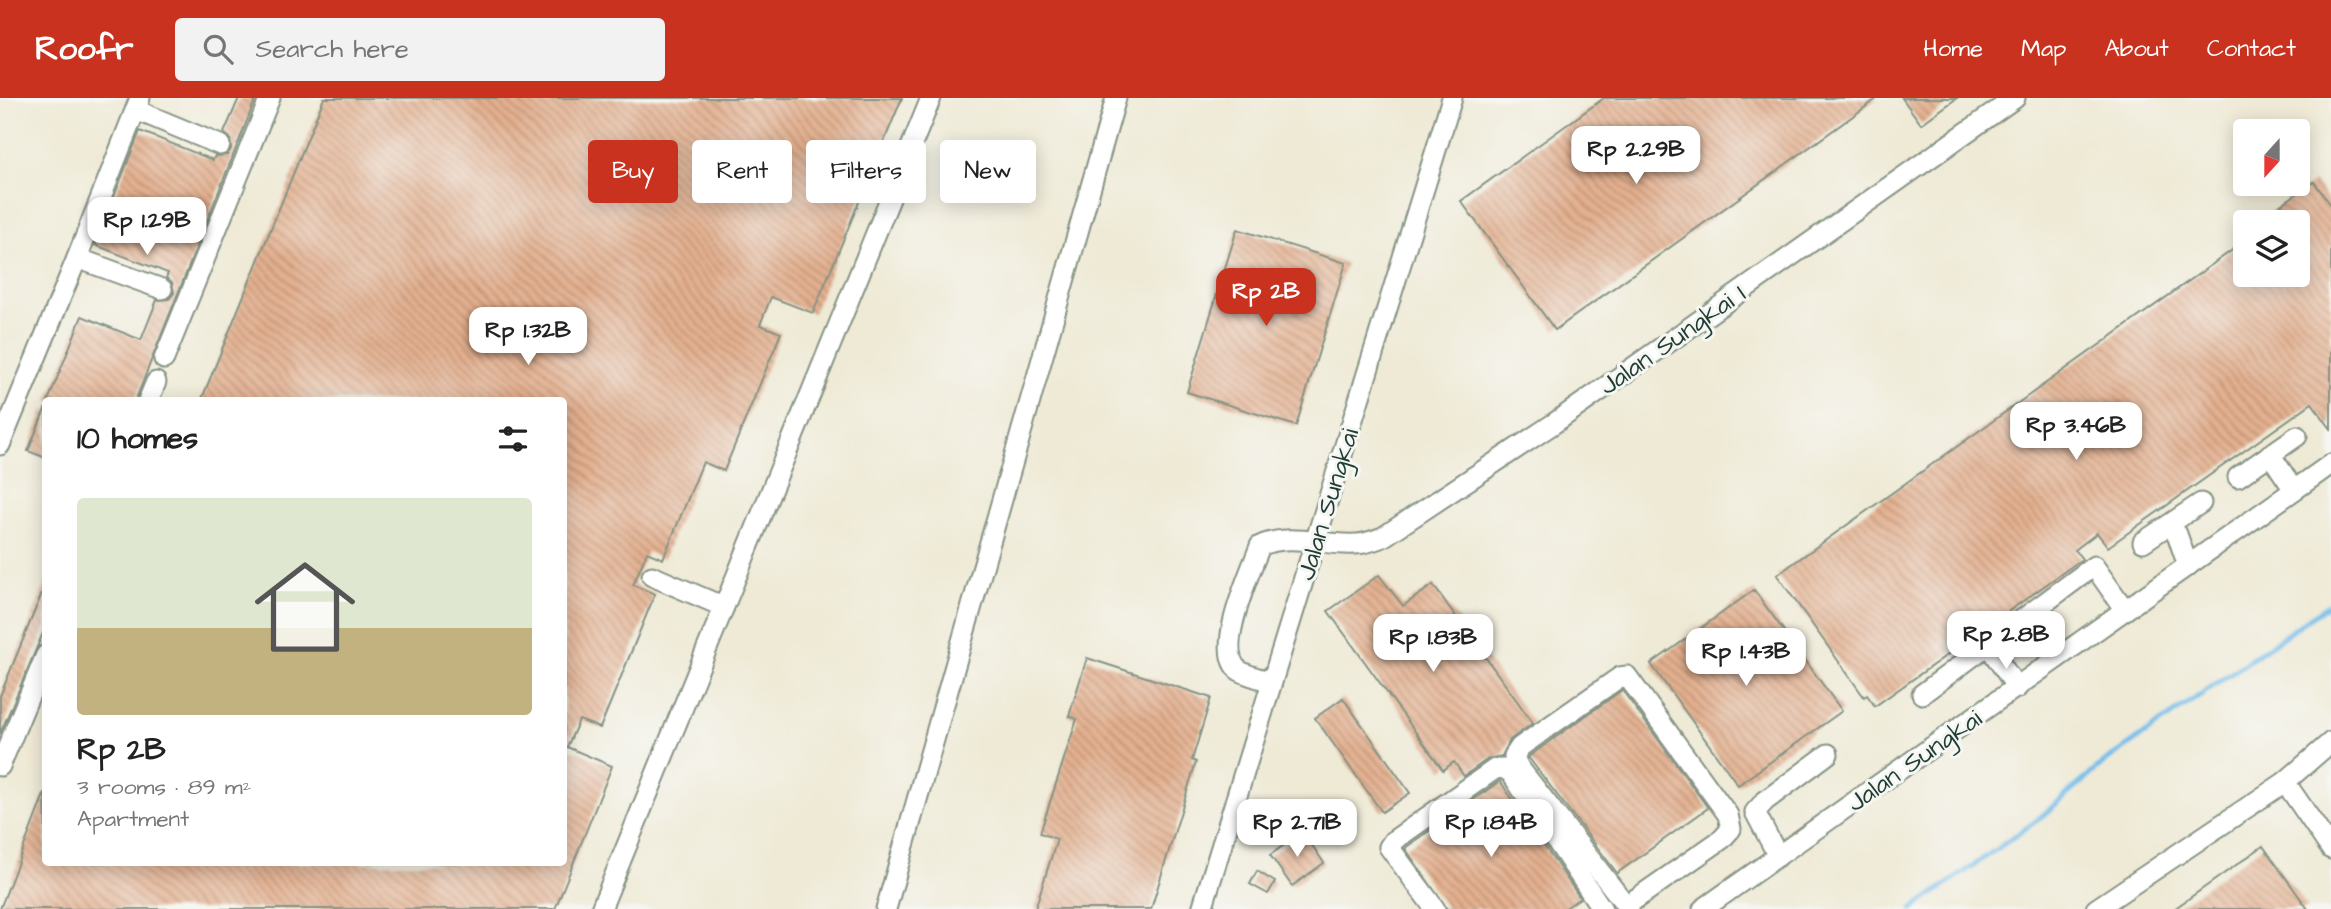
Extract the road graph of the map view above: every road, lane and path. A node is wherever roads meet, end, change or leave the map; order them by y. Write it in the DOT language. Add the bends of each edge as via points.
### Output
graph roads {
  1 [pos="270,98"];
  2 [pos="930,98"];
  3 [pos="1116,98"];
  4 [pos="1452,98"];
  5 [pos="2015,98"];
  6 [pos="138,104"];
  7 [pos="234,151"];
  8 [pos="77,258"];
  9 [pos="176,295"];
  10 [pos="164,359"];
  11 [pos="2297,436"];
  12 [pos="0,445"];
  13 [pos="2270,453"];
  14 [pos="2331,464"];
  15 [pos="2238,477"];
  16 [pos="2294,491"];
  17 [pos="2201,503"];
  18 [pos="2169,526"];
  19 [pos="1316,541"];
  20 [pos="2143,542"];
  21 [pos="2188,566"];
  22 [pos="652,576"];
  23 [pos="724,607"];
  24 [pos="2125,610"];
  25 [pos="1988,645"];
  26 [pos="42,665"];
  27 [pos="1272,682"];
  28 [pos="2017,688"];
  29 [pos="1922,694"];
  30 [pos="2331,741"];
  31 [pos="1828,754"];
  32 [pos="0,766"];
  33 [pos="2285,782"];
  34 [pos="2331,849"];
  35 [pos="1778,856"];
  36 [pos="606,907"];
  37 [pos="1628,907"];
  38 [pos="886,909"];
  39 [pos="1202,909"];
  40 [pos="1435,909"];
  41 [pos="1602,909"];
  42 [pos="1703,909"];
  43 [pos="2096,909"];
  1 -- 7 [label="street"];
  2 -- 23 [label="street"];
  3 -- 38 [label="street"];
  4 -- 19 [label="street, Jalan Sungkai"];
  5 -- 19 [label="street, Jalan Sungkai I" via="1410,521 1384,537 1357,544"];
  6 -- 7 [label="street"];
  6 -- 8 [label="street"];
  7 -- 9 [label="street"];
  8 -- 9 [label="street"];
  8 -- 12 [label="street"];
  9 -- 10 [label="street"];
  11 -- 13 [label="street"];
  13 -- 15 [label="street"];
  13 -- 16 [label="street"];
  14 -- 16 [label="street, Jalan Sungkai"];
  16 -- 21 [label="street, Jalan Sungkai"];
  17 -- 18 [label="street"];
  18 -- 20 [label="street"];
  18 -- 21 [label="street" via="2177,534"];
  19 -- 27 [label="street, Jalan Sungkai"];
  19 -- 27 [label="street, Jalan Sungkai I" via="1271,540 1260,546 1229,636 1229,655 1239,670"];
  21 -- 24 [label="street, Jalan Sungkai"];
  22 -- 23 [label="street"];
  23 -- 36 [label="street"];
  24 -- 25 [label="street" via="2094,566"];
  24 -- 28 [label="street, Jalan Sungkai"];
  25 -- 28 [label="street"];
  25 -- 29 [label="street"];
  26 -- 32 [label="street"];
  27 -- 39 [label="street, Jalan Sungkai"];
  28 -- 35 [label="street, Jalan Sungkai"];
  30 -- 33 [label="street"];
  31 -- 35 [label="street" via="1755,812"];
  33 -- 34 [label="street"];
  33 -- 43 [label="street"];
  35 -- 42 [label="street, Jalan Sungkai"];
  37 -- 37 [label="street" via="1731,829 1728,815 1627,676 1520,747 1514,757"];
  40 -- 41 [label="street" via="1389,847 1495,769 1503,768 1511,773"];
}
